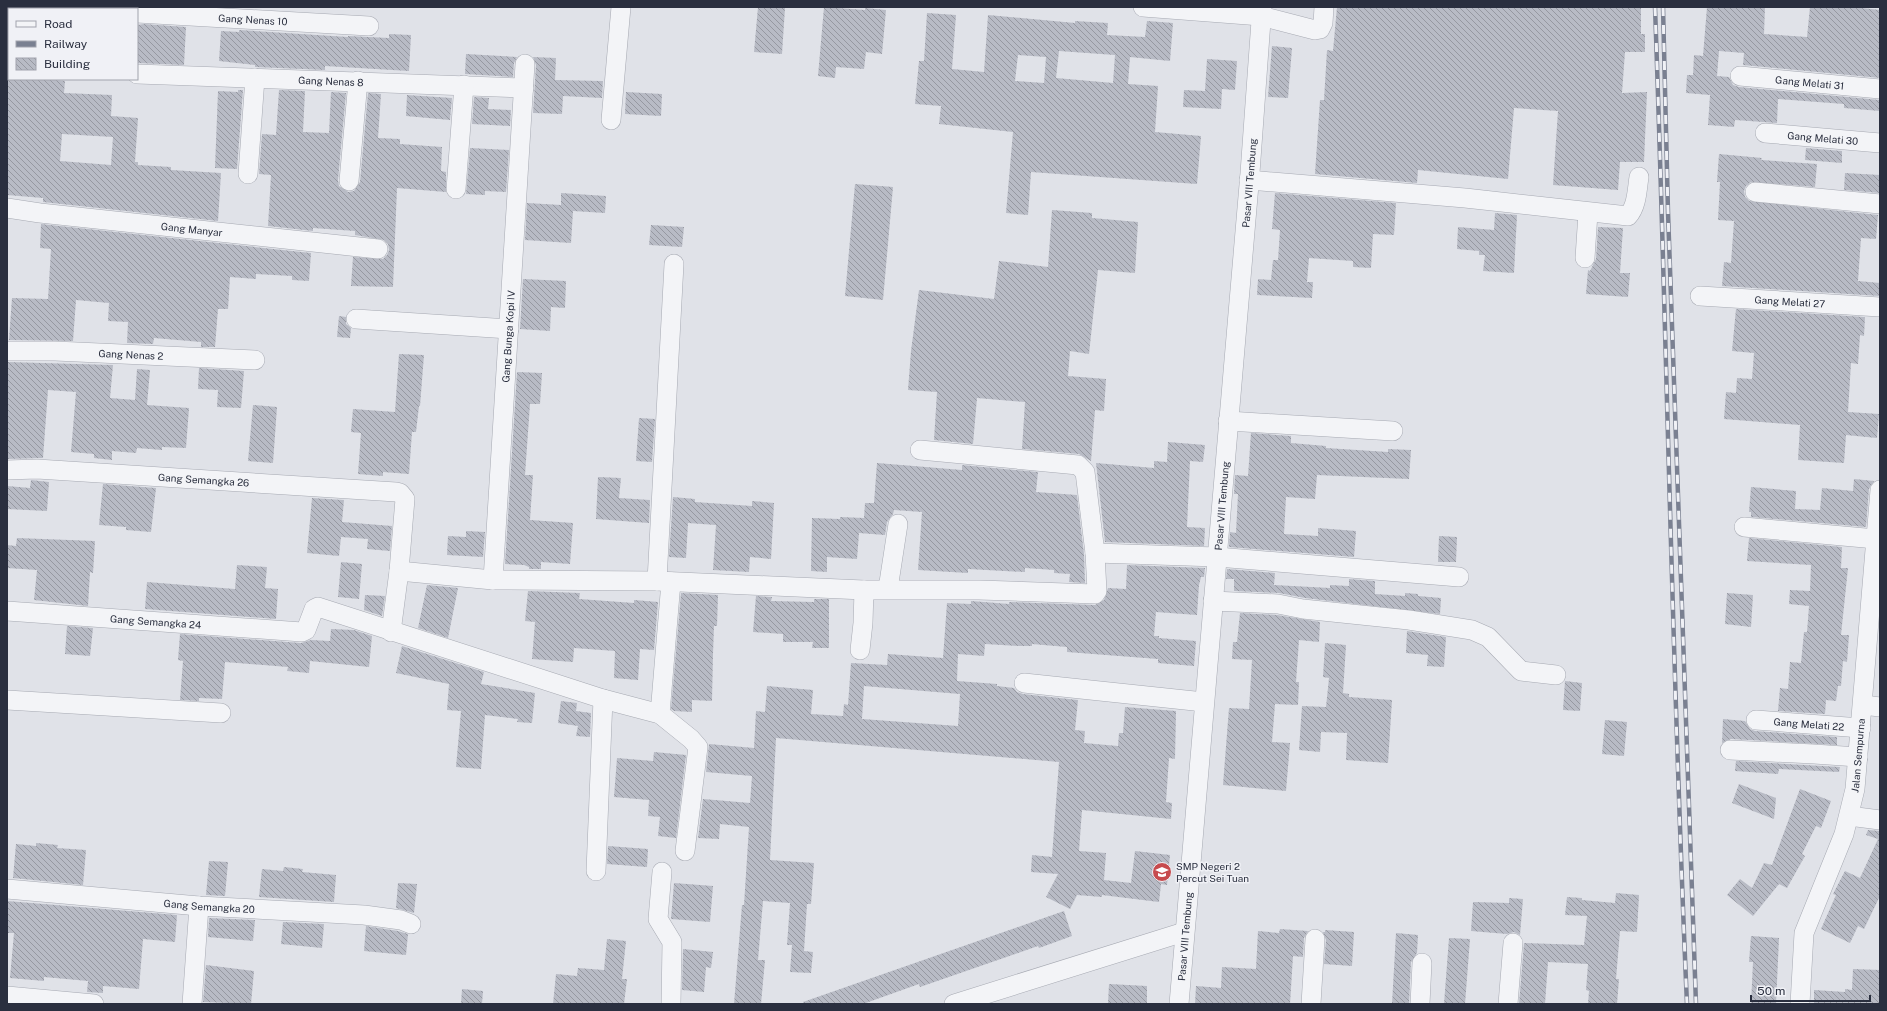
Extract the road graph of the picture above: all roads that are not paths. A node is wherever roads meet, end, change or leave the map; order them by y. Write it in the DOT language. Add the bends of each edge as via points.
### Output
graph roads {
  1 [pos="18,7"];
  2 [pos="621,7"];
  3 [pos="1143,7"];
  4 [pos="1324,7"];
  5 [pos="36,8"];
  6 [pos="1262,11"];
  7 [pos="138,14"];
  8 [pos="369,26"];
  9 [pos="525,64"];
  10 [pos="138,74"];
  11 [pos="1740,76"];
  12 [pos="255,78"];
  13 [pos="358,81"];
  14 [pos="464,85"];
  15 [pos="1880,89"];
  16 [pos="524,91"];
  17 [pos="611,120"];
  18 [pos="1765,133"];
  19 [pos="1880,144"];
  20 [pos="248,174"];
  21 [pos="1249,176"];
  22 [pos="1639,177"];
  23 [pos="349,181"];
  24 [pos="456,189"];
  25 [pos="1755,192"];
  26 [pos="1880,204"];
  27 [pos="1587,207"];
  28 [pos="7,208"];
  29 [pos="378,249"];
  30 [pos="1585,258"];
  31 [pos="674,264"];
  32 [pos="1700,296"];
  33 [pos="1880,307"];
  34 [pos="356,319"];
  35 [pos="509,329"];
  36 [pos="7,351"];
  37 [pos="255,360"];
  38 [pos="1228,421"];
  39 [pos="1393,431"];
  40 [pos="920,450"];
  41 [pos="7,470"];
  42 [pos="1880,495"];
  43 [pos="898,524"];
  44 [pos="1744,528"];
  45 [pos="1876,539"];
  46 [pos="1095,553"];
  47 [pos="1217,557"];
  48 [pos="399,571"];
  49 [pos="1459,577"];
  50 [pos="493,580"];
  51 [pos="664,581"];
  52 [pos="888,589"];
  53 [pos="864,590"];
  54 [pos="1213,601"];
  55 [pos="7,611"];
  56 [pos="390,632"];
  57 [pos="1874,638"];
  58 [pos="860,650"];
  59 [pos="1556,675"];
  60 [pos="1024,683"];
  61 [pos="602,699"];
  62 [pos="7,700"];
  63 [pos="1204,702"];
  64 [pos="1871,706"];
  65 [pos="220,713"];
  66 [pos="660,714"];
  67 [pos="1756,720"];
  68 [pos="1861,728"];
  69 [pos="1730,750"];
  70 [pos="1858,757"];
  71 [pos="1849,816"];
  72 [pos="1880,820"];
  73 [pos="685,851"];
  74 [pos="596,871"];
  75 [pos="662,872"];
  76 [pos="7,888"];
  77 [pos="199,906"];
  78 [pos="410,924"];
  79 [pos="1183,937"];
  80 [pos="1315,939"];
  81 [pos="1513,942"];
  82 [pos="1422,963"];
  83 [pos="7,996"];
  84 [pos="94,1004"];
  85 [pos="192,1004"];
  86 [pos="671,1004"];
  87 [pos="954,1004"];
  88 [pos="1178,1004"];
  89 [pos="1311,1004"];
  90 [pos="1420,1004"];
  91 [pos="1508,1004"];
  92 [pos="1800,1004"];
  1 -- 5 [label="street"];
  2 -- 17 [label="street"];
  3 -- 6 [label="street"];
  4 -- 6 [label="street" via="1323,23 1320,29 1315,30"];
  6 -- 21 [label="street, Pasar VIII Tembung"];
  7 -- 8 [label="street, Gang Nenas 10"];
  9 -- 16 [label="street, Gang Bunga Kopi IV"];
  10 -- 12 [label="street, Gang Nenas 8"];
  11 -- 15 [label="street, Gang Melati 31"];
  12 -- 13 [label="street, Gang Nenas 8"];
  12 -- 20 [label="street"];
  13 -- 14 [label="street, Gang Nenas 8"];
  13 -- 23 [label="street"];
  14 -- 16 [label="street, Gang Nenas 8"];
  14 -- 24 [label="street"];
  16 -- 35 [label="street, Gang Bunga Kopi IV"];
  18 -- 19 [label="street, Gang Melati 30"];
  21 -- 27 [label="street" via="1465,198"];
  21 -- 38 [label="street, Pasar VIII Tembung"];
  22 -- 27 [label="street" via="1634,204 1628,216"];
  25 -- 26 [label="street"];
  27 -- 30 [label="street"];
  28 -- 29 [label="street, Gang Manyar"];
  31 -- 51 [label="street"];
  32 -- 33 [label="street, Gang Melati 27"];
  34 -- 35 [label="street"];
  35 -- 50 [label="street, Gang Bunga Kopi IV"];
  36 -- 37 [label="street, Gang Nenas 2"];
  38 -- 39 [label="street"];
  38 -- 47 [label="street, Pasar VIII Tembung"];
  40 -- 46 [label="street" via="1078,465 1085,472"];
  41 -- 48 [label="street, Gang Semangka 26" via="37,469 400,493 405,499"];
  42 -- 45 [label="street, Jalan Sempurna"];
  43 -- 52 [label="street"];
  44 -- 45 [label="street"];
  45 -- 57 [label="street, Jalan Sempurna"];
  46 -- 47 [label="street"];
  46 -- 52 [label="street" via="1097,591 1092,595"];
  47 -- 49 [label="street"];
  47 -- 54 [label="street, Pasar VIII Tembung"];
  48 -- 50 [label="street"];
  48 -- 56 [label="street"];
  50 -- 51 [label="street"];
  51 -- 53 [label="street"];
  51 -- 66 [label="street"];
  52 -- 53 [label="street"];
  53 -- 58 [label="street"];
  54 -- 59 [label="street" via="1278,604 1472,630 1488,637 1521,671"];
  54 -- 63 [label="street, Pasar VIII Tembung"];
  55 -- 56 [label="street, Gang Semangka 24" via="304,632 317,607"];
  56 -- 61 [label="street"];
  57 -- 64 [label="street, Jalan Sempurna"];
  60 -- 63 [label="street"];
  61 -- 66 [label="street"];
  61 -- 74 [label="street"];
  62 -- 65 [label="street"];
  63 -- 79 [label="street, Pasar VIII Tembung"];
  64 -- 68 [label="street, Jalan Sempurna"];
  66 -- 73 [label="street" via="698,747"];
  67 -- 68 [label="street, Gang Melati 22"];
  68 -- 70 [label="street, Jalan Sempurna"];
  69 -- 70 [label="street"];
  70 -- 71 [label="street, Jalan Sempurna"];
  71 -- 72 [label="street"];
  71 -- 92 [label="street, Jalan Sempurna" via="1804,933"];
  75 -- 86 [label="street" via="658,919 672,942"];
  76 -- 77 [label="street, Gang Semangka 20"];
  77 -- 78 [label="street, Gang Semangka 20" via="364,915 400,920"];
  77 -- 85 [label="street"];
  79 -- 87 [label="street"];
  79 -- 88 [label="street, Pasar VIII Tembung"];
  80 -- 89 [label="street"];
  81 -- 91 [label="street"];
  82 -- 90 [label="street"];
  83 -- 84 [label="street"];
}
